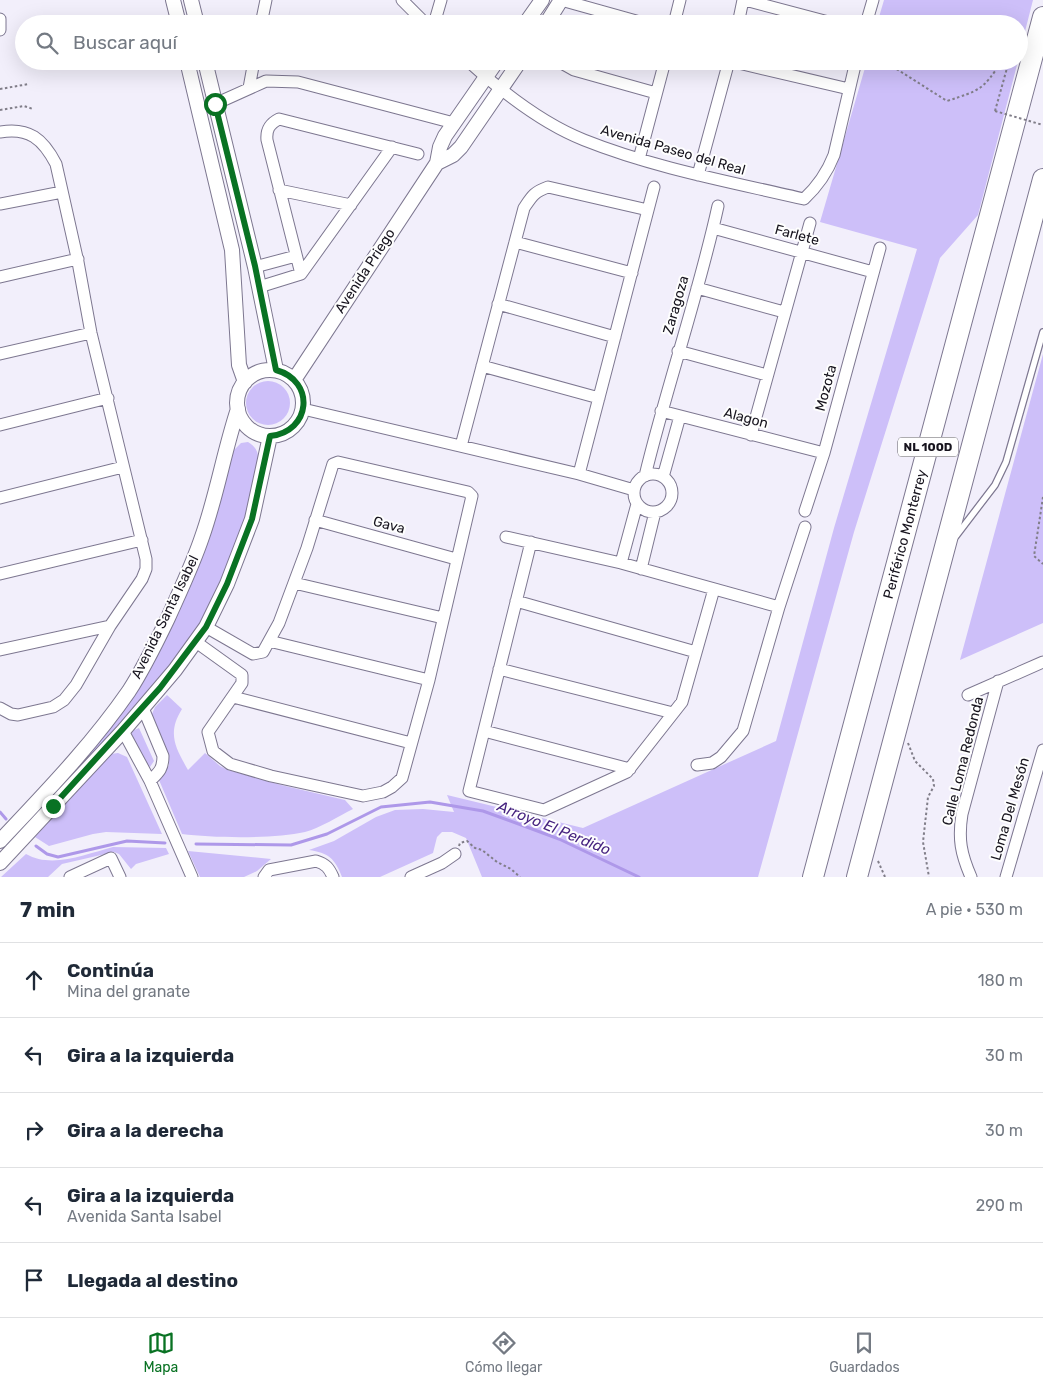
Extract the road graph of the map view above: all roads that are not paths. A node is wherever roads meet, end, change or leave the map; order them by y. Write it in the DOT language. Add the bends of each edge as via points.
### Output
graph roads {
  1 [pos="173,0"];
  2 [pos="191,0"];
  3 [pos="266,0"];
  4 [pos="402,0"];
  5 [pos="440,0"];
  6 [pos="542,0"];
  7 [pos="561,0"];
  8 [pos="680,0"];
  9 [pos="744,0"];
  10 [pos="873,0"];
  11 [pos="177,15"];
  12 [pos="195,15"];
  13 [pos="263,15"];
  14 [pos="417,15"];
  15 [pos="436,15"];
  16 [pos="531,15"];
  17 [pos="552,15"];
  18 [pos="614,15"];
  19 [pos="676,15"];
  20 [pos="740,15"];
  21 [pos="802,15"];
  22 [pos="869,15"];
  23 [pos="1043,17"];
  24 [pos="0,19"];
  25 [pos="0,30"];
  26 [pos="189,70"];
  27 [pos="207,70"];
  28 [pos="252,70"];
  29 [pos="478,70"];
  30 [pos="490,70"];
  31 [pos="514,70"];
  32 [pos="574,70"];
  33 [pos="662,70"];
  34 [pos="727,70"];
  35 [pos="769,70"];
  36 [pos="854,70"];
  37 [pos="485,77"];
  38 [pos="210,81"];
  39 [pos="193,87"];
  40 [pos="249,88"];
  41 [pos="849,88"];
  42 [pos="501,89"];
  43 [pos="656,93"];
  44 [pos="215,104"];
  45 [pos="454,123"];
  46 [pos="0,132"];
  47 [pos="392,148"];
  48 [pos="418,154"];
  49 [pos="639,159"];
  50 [pos="437,163"];
  51 [pos="698,174"];
  52 [pos="1043,179"];
  53 [pos="654,187"];
  54 [pos="279,190"];
  55 [pos="62,192"];
  56 [pos="0,204"];
  57 [pos="351,205"];
  58 [pos="718,206"];
  59 [pos="648,210"];
  60 [pos="810,224"];
  61 [pos="713,228"];
  62 [pos="515,242"];
  63 [pos="880,248"];
  64 [pos="802,252"];
  65 [pos="296,256"];
  66 [pos="78,258"];
  67 [pos="255,266"];
  68 [pos="873,272"];
  69 [pos="301,274"];
  70 [pos="632,274"];
  71 [pos="0,278"];
  72 [pos="259,287"];
  73 [pos="697,288"];
  74 [pos="498,304"];
  75 [pos="784,312"];
  76 [pos="1043,332"];
  77 [pos="91,333"];
  78 [pos="615,337"];
  79 [pos="678,351"];
  80 [pos="0,354"];
  81 [pos="482,366"];
  82 [pos="276,370"];
  83 [pos="767,375"];
  84 [pos="294,380"];
  85 [pos="244,382"];
  86 [pos="108,398"];
  87 [pos="599,398"];
  88 [pos="238,409"];
  89 [pos="303,409"];
  90 [pos="661,411"];
  91 [pos="680,416"];
  92 [pos="0,425"];
  93 [pos="751,435"];
  94 [pos="270,436"];
  95 [pos="461,446"];
  96 [pos="824,453"];
  97 [pos="123,467"];
  98 [pos="579,474"];
  99 [pos="645,476"];
  100 [pos="663,477"];
  101 [pos="634,490"];
  102 [pos="0,498"];
  103 [pos="637,504"];
  104 [pos="805,511"];
  105 [pos="654,512"];
  106 [pos="315,520"];
  107 [pos="805,527"];
  108 [pos="506,537"];
  109 [pos="142,540"];
  110 [pos="531,542"];
  111 [pos="944,551"];
  112 [pos="456,559"];
  113 [pos="621,563"];
  114 [pos="641,568"];
  115 [pos="0,574"];
  116 [pos="294,583"];
  117 [pos="714,589"];
  118 [pos="516,601"];
  119 [pos="779,607"];
  120 [pos="443,618"];
  121 [pos="110,626"];
  122 [pos="206,627"];
  123 [pos="196,642"];
  124 [pos="269,642"];
  125 [pos="0,650"];
  126 [pos="696,652"];
  127 [pos="1043,662"];
  128 [pos="499,668"];
  129 [pos="429,680"];
  130 [pos="998,681"];
  131 [pos="968,695"];
  132 [pos="233,697"];
  133 [pos="0,708"];
  134 [pos="142,708"];
  135 [pos="673,713"];
  136 [pos="123,731"];
  137 [pos="484,731"];
  138 [pos="411,743"];
  139 [pos="1043,750"];
  140 [pos="697,765"];
  141 [pos="630,769"];
  142 [pos="150,781"];
  143 [pos="0,841"];
  144 [pos="455,854"];
  145 [pos="0,863"];
  146 [pos="70,877"];
  147 [pos="120,877"];
  148 [pos="192,877"];
  149 [pos="264,877"];
  150 [pos="333,877"];
  151 [pos="411,877"];
  152 [pos="813,877"];
  153 [pos="858,877"];
  154 [pos="971,877"];
  155 [pos="1006,877"];
  1 -- 11 [label="street"];
  2 -- 12 [label="street"];
  3 -- 13 [label="street"];
  4 -- 14 [label="street"];
  5 -- 15 [label="street"];
  6 -- 16 [label="street"];
  7 -- 17 [label="street"];
  7 -- 18 [label="street"];
  8 -- 19 [label="street"];
  9 -- 20 [label="street"];
  9 -- 21 [label="street"];
  10 -- 22 [label="street"];
  23 -- 152 [label="highway, Periférico Monterrey / NL 100D"];
  24 -- 25 [label="street"];
  26 -- 39 [label="street"];
  27 -- 38 [label="street"];
  28 -- 40 [label="street"];
  29 -- 37 [label="street, Avenida Paseo del Real"];
  30 -- 37 [label="street, Avenida Priego"];
  31 -- 42 [label="street, Avenida Priego"];
  32 -- 43 [label="street"];
  33 -- 43 [label="street"];
  34 -- 51 [label="street"];
  35 -- 41 [label="street"];
  36 -- 41 [label="street"];
  37 -- 42 [label="street, Avenida Paseo del Real"];
  37 -- 45 [label="street, Avenida Priego"];
  38 -- 39 [label="street"];
  38 -- 44 [label="street"];
  39 -- 85 [label="street" via="232,250 239,365"];
  40 -- 44 [label="street"];
  40 -- 45 [label="street" via="266,81 298,82"];
  41 -- 51 [label="street, Avenida Paseo del Real" via="834,155 821,182 804,199"];
  42 -- 49 [label="street, Avenida Paseo del Real" via="536,114 583,140"];
  42 -- 50 [label="street, Avenida Priego" via="461,147"];
  43 -- 49 [label="street"];
  44 -- 67 [label="street"];
  45 -- 50 [label="street, Avenida Priego" via="442,142"];
  46 -- 55 [label="street" via="26,132 43,144 56,164"];
  47 -- 48 [label="street"];
  47 -- 54 [label="street" via="279,119 269,126 267,133"];
  47 -- 57 [label="street"];
  49 -- 51 [label="street, Avenida Paseo del Real"];
  50 -- 84 [label="street, Avenida Priego"];
  52 -- 111 [label="highway, NL 100D"];
  53 -- 59 [label="street"];
  54 -- 57 [label="street"];
  54 -- 65 [label="street"];
  55 -- 56 [label="street"];
  55 -- 66 [label="street"];
  57 -- 69 [label="street"];
  58 -- 61 [label="street, Zaragoza"];
  59 -- 62 [label="street" via="548,187 537,191 524,208"];
  59 -- 70 [label="street"];
  60 -- 64 [label="street"];
  61 -- 64 [label="street, Farlete"];
  61 -- 73 [label="street, Zaragoza"];
  62 -- 70 [label="street"];
  62 -- 74 [label="street"];
  63 -- 68 [label="street, Mozota"];
  64 -- 68 [label="street, Farlete"];
  64 -- 75 [label="street"];
  65 -- 67 [label="street"];
  65 -- 69 [label="street"];
  66 -- 71 [label="street"];
  66 -- 77 [label="street"];
  67 -- 72 [label="street"];
  68 -- 96 [label="street, Mozota"];
  69 -- 72 [label="street"];
  70 -- 78 [label="street"];
  72 -- 82 [label="street"];
  73 -- 75 [label="street"];
  73 -- 79 [label="street, Zaragoza"];
  74 -- 78 [label="street"];
  74 -- 81 [label="street"];
  75 -- 83 [label="street"];
  76 -- 111 [label="lane" via="1006,462 995,485"];
  77 -- 80 [label="street"];
  77 -- 86 [label="street"];
  78 -- 87 [label="street"];
  79 -- 83 [label="street"];
  79 -- 90 [label="street, Zaragoza"];
  81 -- 87 [label="street"];
  81 -- 95 [label="street"];
  82 -- 84 [label="street"];
  82 -- 85 [label="street" via="262,371"];
  83 -- 93 [label="street"];
  84 -- 89 [label="street" via="302,393"];
  85 -- 88 [label="street" via="238,395"];
  86 -- 92 [label="street"];
  86 -- 97 [label="street"];
  87 -- 98 [label="street"];
  88 -- 94 [label="street" via="248,427"];
  88 -- 143 [label="street, Avenida Santa Isabel" via="202,539 147,661 92,740"];
  89 -- 94 [label="street" via="292,429"];
  89 -- 95 [label="street"];
  90 -- 91 [label="street, Alagon"];
  90 -- 99 [label="street, Zaragoza"];
  91 -- 93 [label="street, Alagon"];
  91 -- 100 [label="street"];
  93 -- 96 [label="street, Alagon"];
  94 -- 122 [label="street, Avenida Santa Isabel" via="250,526"];
  95 -- 98 [label="street"];
  96 -- 104 [label="street, Mozota"];
  97 -- 102 [label="street"];
  97 -- 109 [label="street"];
  98 -- 101 [label="street"];
  99 -- 100 [label="street"];
  99 -- 101 [label="street"];
  100 -- 105 [label="street" via="671,488 670,501"];
  101 -- 103 [label="street"];
  103 -- 105 [label="street"];
  103 -- 113 [label="street"];
  105 -- 114 [label="street"];
  106 -- 112 [label="street, Gava"];
  106 -- 112 [label="street" via="330,471 338,462 468,492 472,496"];
  106 -- 116 [label="street"];
  107 -- 119 [label="street"];
  108 -- 110 [label="street"];
  109 -- 115 [label="street"];
  109 -- 121 [label="street" via="146,569"];
  110 -- 113 [label="street"];
  110 -- 118 [label="street"];
  111 -- 153 [label="highway, NL 100D"];
  112 -- 120 [label="street"];
  113 -- 114 [label="street"];
  114 -- 117 [label="street"];
  116 -- 120 [label="street"];
  116 -- 124 [label="street" via="280,623"];
  117 -- 119 [label="street"];
  117 -- 126 [label="street"];
  118 -- 126 [label="street"];
  118 -- 128 [label="street"];
  119 -- 140 [label="street" via="743,731 721,757 712,763"];
  120 -- 129 [label="street"];
  121 -- 125 [label="street"];
  121 -- 133 [label="street" via="76,685 59,704 18,715"];
  122 -- 123 [label="street, Avenida Santa Isabel"];
  122 -- 124 [label="street" via="253,654 263,652"];
  123 -- 132 [label="street" via="242,674 242,683"];
  123 -- 134 [label="street, Avenida Santa Isabel"];
  124 -- 129 [label="street"];
  126 -- 135 [label="street" via="682,702"];
  127 -- 130 [label="street"];
  128 -- 135 [label="street"];
  128 -- 137 [label="street"];
  129 -- 138 [label="street"];
  130 -- 131 [label="street"];
  130 -- 154 [label="street, Calle Loma Redonda" via="959,832 962,856"];
  132 -- 138 [label="street"];
  132 -- 138 [label="street" via="208,732 213,751 230,764 271,776 364,796 384,792 402,778"];
  134 -- 136 [label="street, Avenida Santa Isabel"];
  134 -- 142 [label="street" via="163,765"];
  135 -- 141 [label="street"];
  136 -- 142 [label="street"];
  136 -- 145 [label="street, Avenida Santa Isabel"];
  137 -- 141 [label="street"];
  137 -- 141 [label="street" via="469,791 534,808 544,810"];
  139 -- 155 [label="street, Loma Del Mesón"];
  142 -- 148 [label="street"];
  144 -- 151 [label="street"];
  146 -- 147 [label="street" via="111,858"];
  149 -- 150 [label="street" via="269,870 316,861 323,863"];
}
